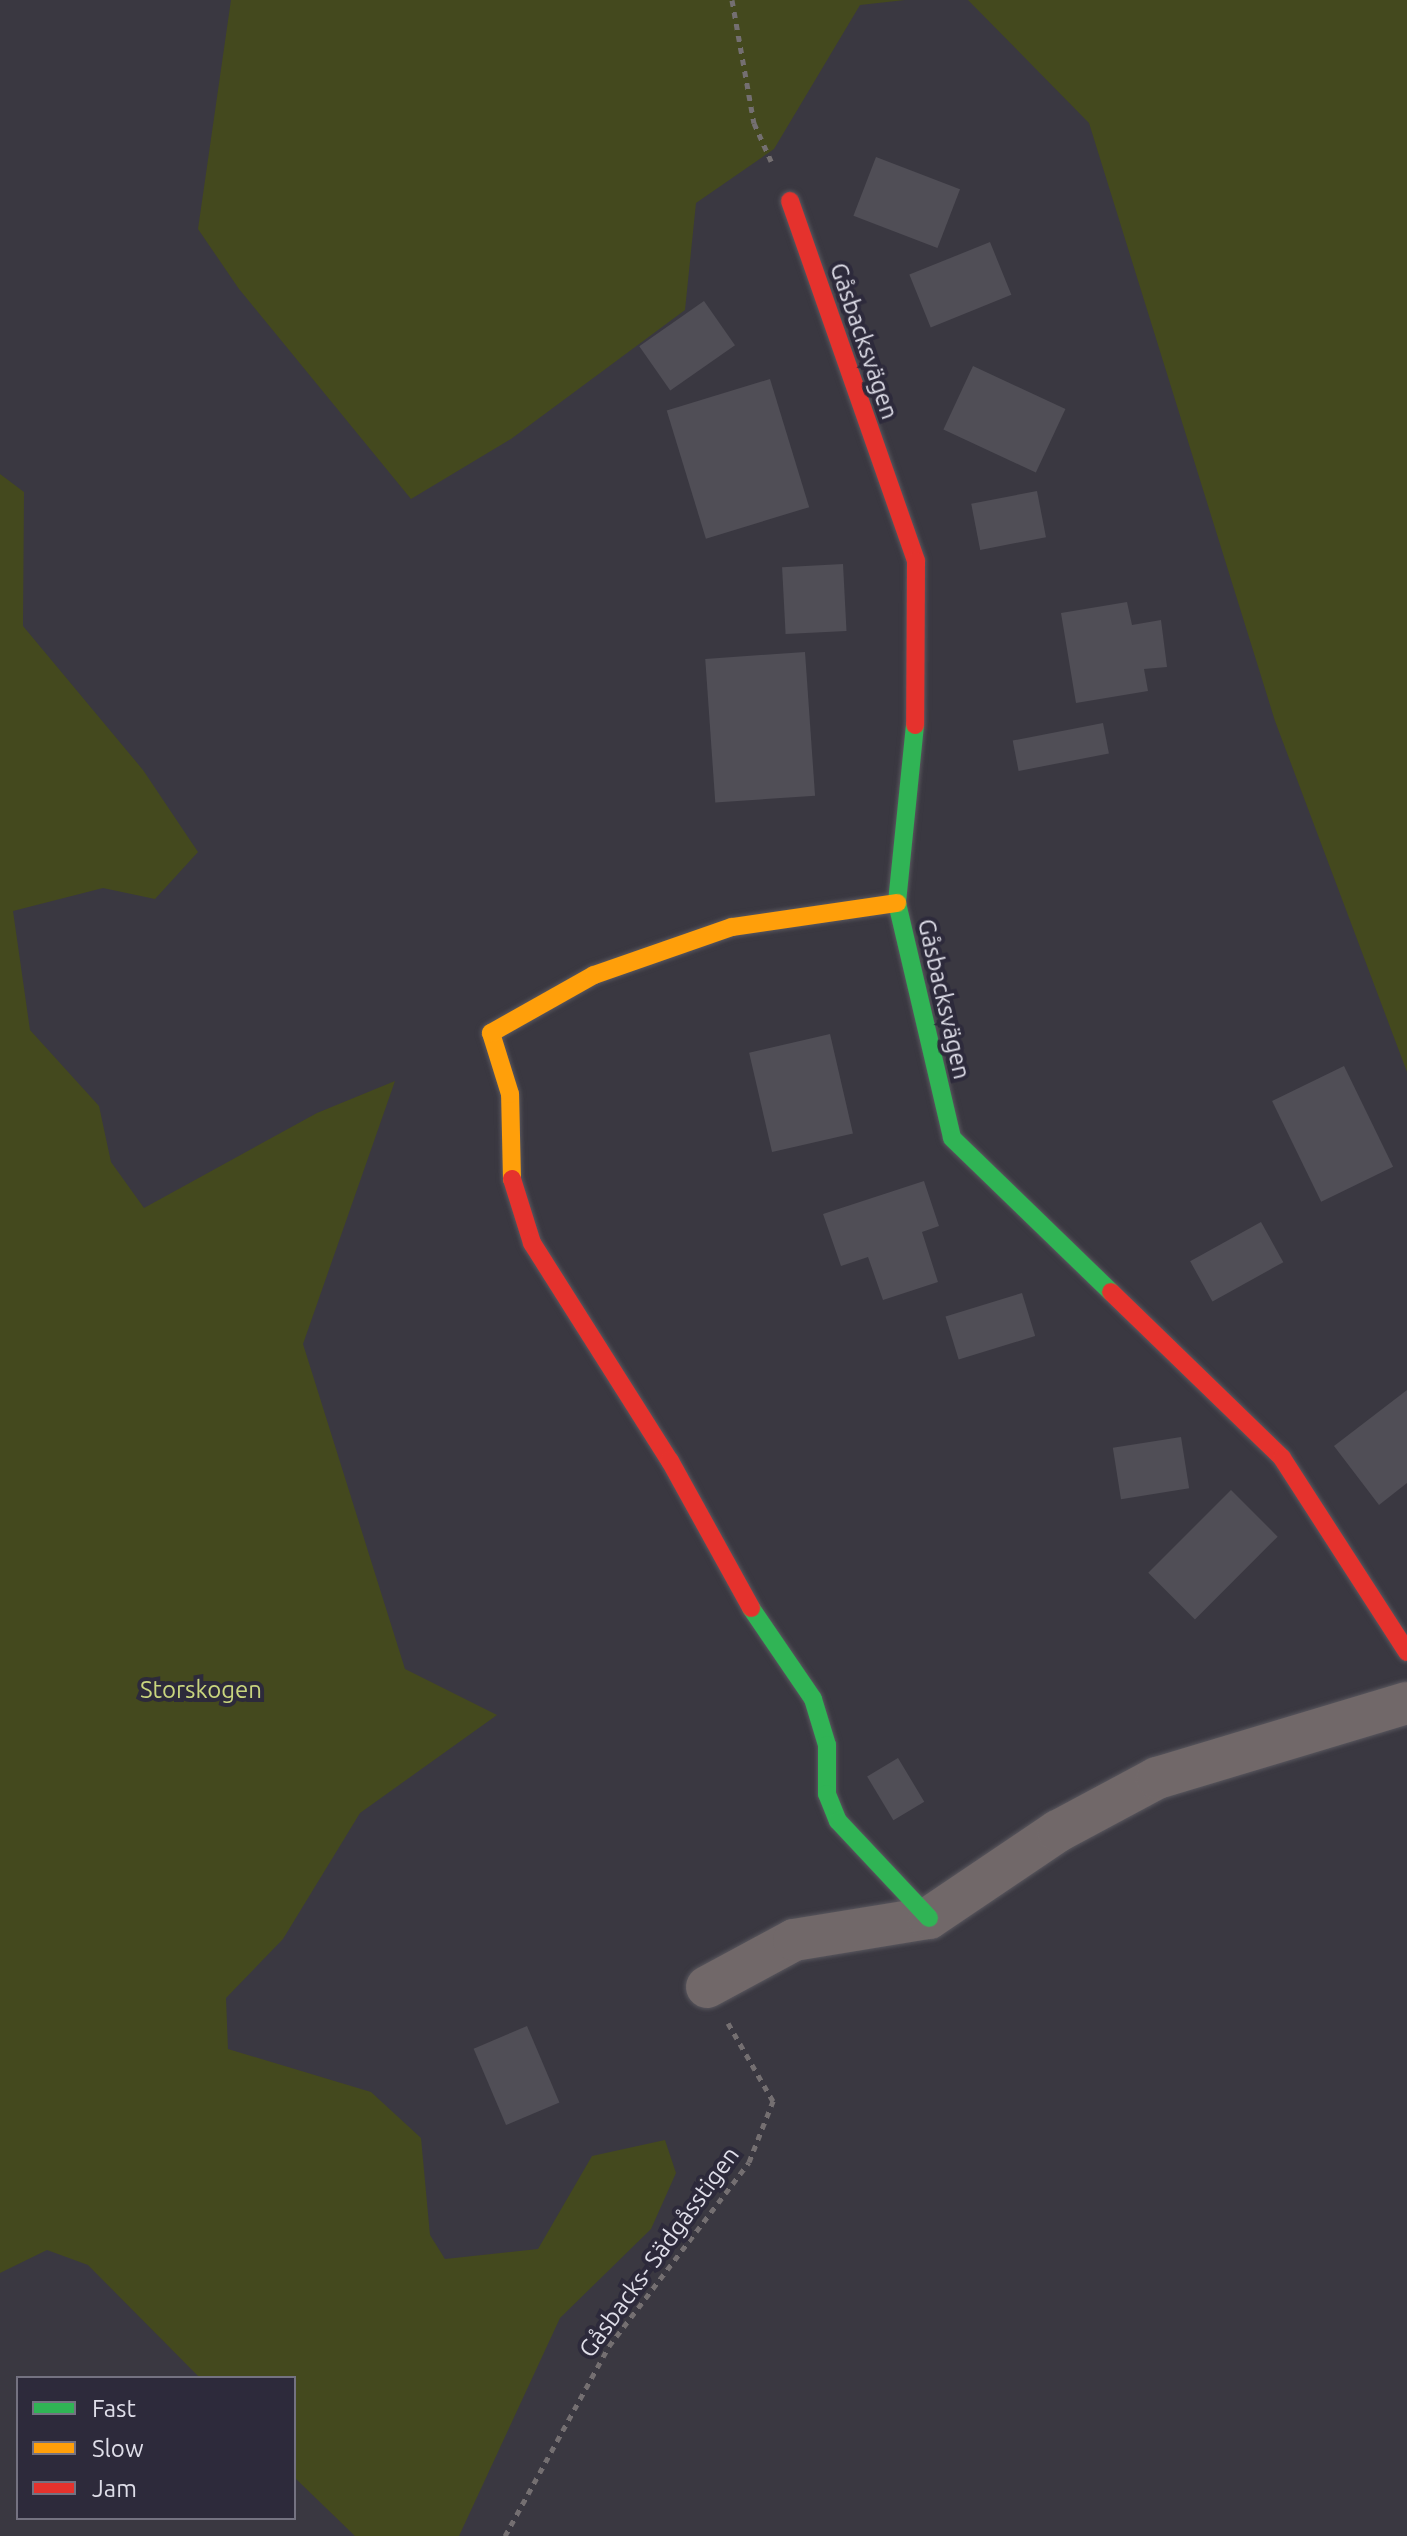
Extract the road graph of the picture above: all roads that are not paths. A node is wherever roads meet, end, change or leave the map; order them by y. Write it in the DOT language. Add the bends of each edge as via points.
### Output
graph roads {
  1 [pos="790,201"];
  2 [pos="897,903"];
  3 [pos="1407,1652"];
  4 [pos="1407,1703"];
  5 [pos="929,1918"];
  6 [pos="707,1987"];
  1 -- 2 [label="street, Gåsbacksvägen" via="916,561 915,757"];
  2 -- 3 [label="street, Gåsbacksvägen" via="952,1138 1282,1458"];
  2 -- 5 [label="street" via="732,927 594,975 491,1033 510,1094 509,1171 532,1243 670,1461 733,1581 813,1699 827,1745 827,1794 838,1821"];
  4 -- 5 [label="street" via="1157,1778 1058,1831"];
  5 -- 6 [label="street" via="794,1940"];
}
